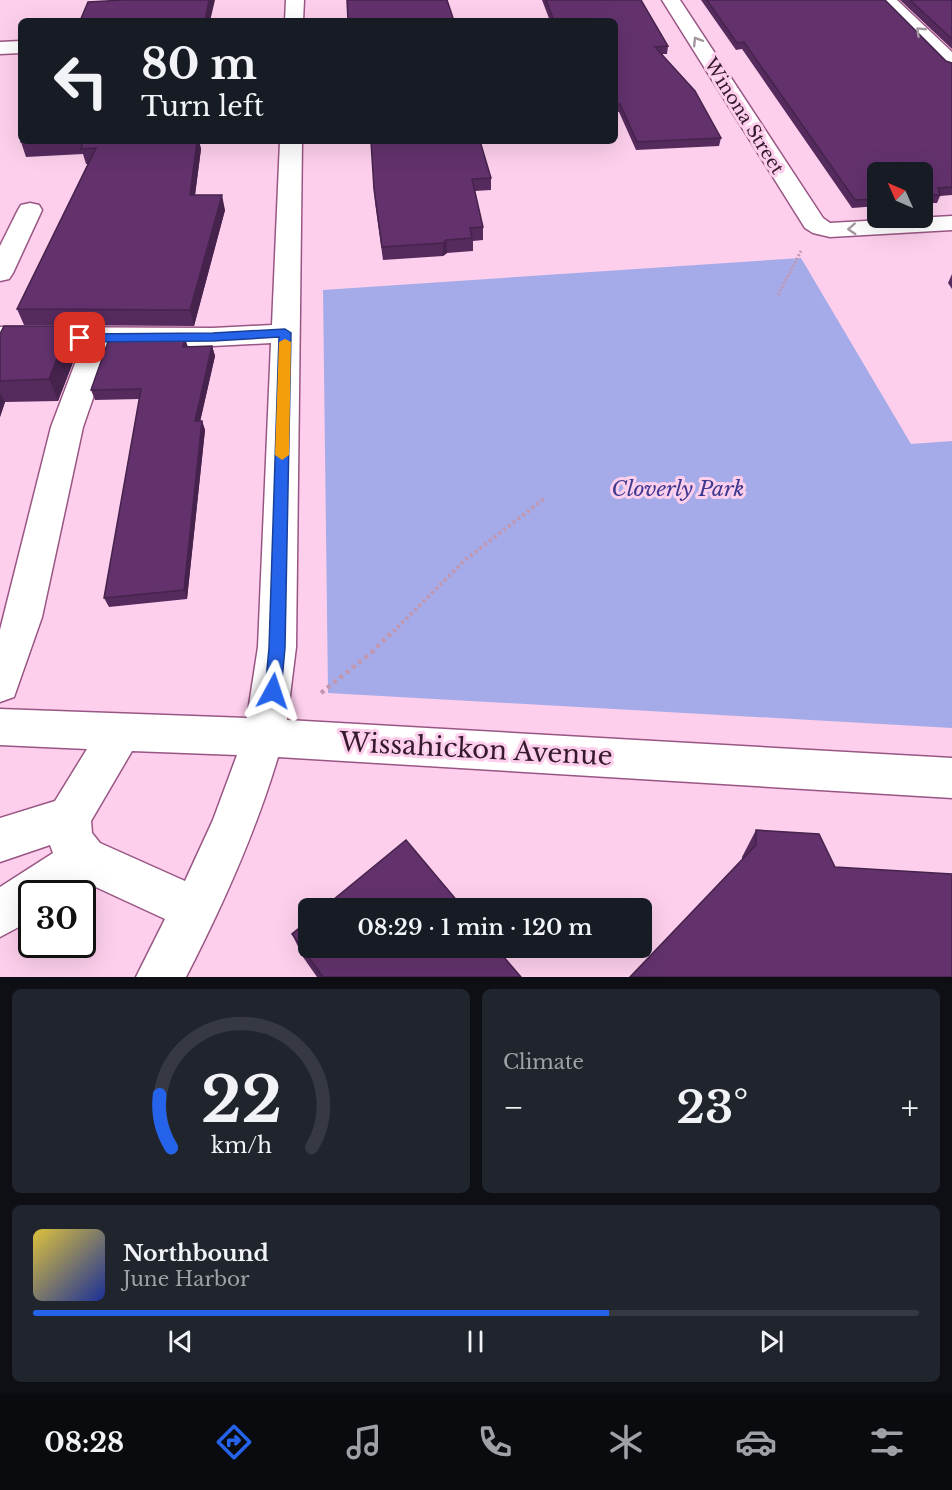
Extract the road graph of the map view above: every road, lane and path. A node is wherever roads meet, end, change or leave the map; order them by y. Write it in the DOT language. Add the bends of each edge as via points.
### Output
graph roads {
  1 [pos="295,0"];
  2 [pos="671,0"];
  3 [pos="887,0"];
  4 [pos="294,18"];
  5 [pos="18,47"];
  6 [pos="0,48"];
  7 [pos="952,63"];
  8 [pos="291,144"];
  9 [pos="30,210"];
  10 [pos="952,223"];
  11 [pos="804,249"];
  12 [pos="0,273"];
  13 [pos="778,295"];
  14 [pos="285,333"];
  15 [pos="0,336"];
  16 [pos="99,338"];
  17 [pos="545,498"];
  18 [pos="0,685"];
  19 [pos="321,693"];
  20 [pos="0,727"];
  21 [pos="121,732"];
  22 [pos="263,737"];
  23 [pos="952,778"];
  24 [pos="69,816"];
  25 [pos="0,840"];
  26 [pos="84,860"];
  27 [pos="196,909"];
  28 [pos="0,914"];
  29 [pos="160,977"];
  1 -- 4 [label="street"];
  10 -- 2 [label="street, Winona Street, one-way" via="822,228 807,214"];
  7 -- 3 [label="street, one-way"];
  5 -- 6 [label="street"];
  8 -- 14 [label="street"];
  9 -- 12 [label="street"];
  11 -- 13 [label="path"];
  14 -- 16 [label="street"];
  14 -- 22 [label="street" via="277,648"];
  15 -- 16 [label="street"];
  16 -- 18 [label="street" via="67,427 23,616"];
  17 -- 19 [label="path" via="465,560 372,652"];
  20 -- 21 [label="street, Wissahickon Avenue"];
  21 -- 22 [label="street, Wissahickon Avenue"];
  21 -- 24 [label="street"];
  22 -- 23 [label="street, Wissahickon Avenue"];
  22 -- 27 [label="street" via="225,844"];
  24 -- 25 [label="street"];
  24 -- 26 [label="street" via="70,841"];
  26 -- 27 [label="street"];
  26 -- 28 [label="street"];
  27 -- 29 [label="street"];
}
